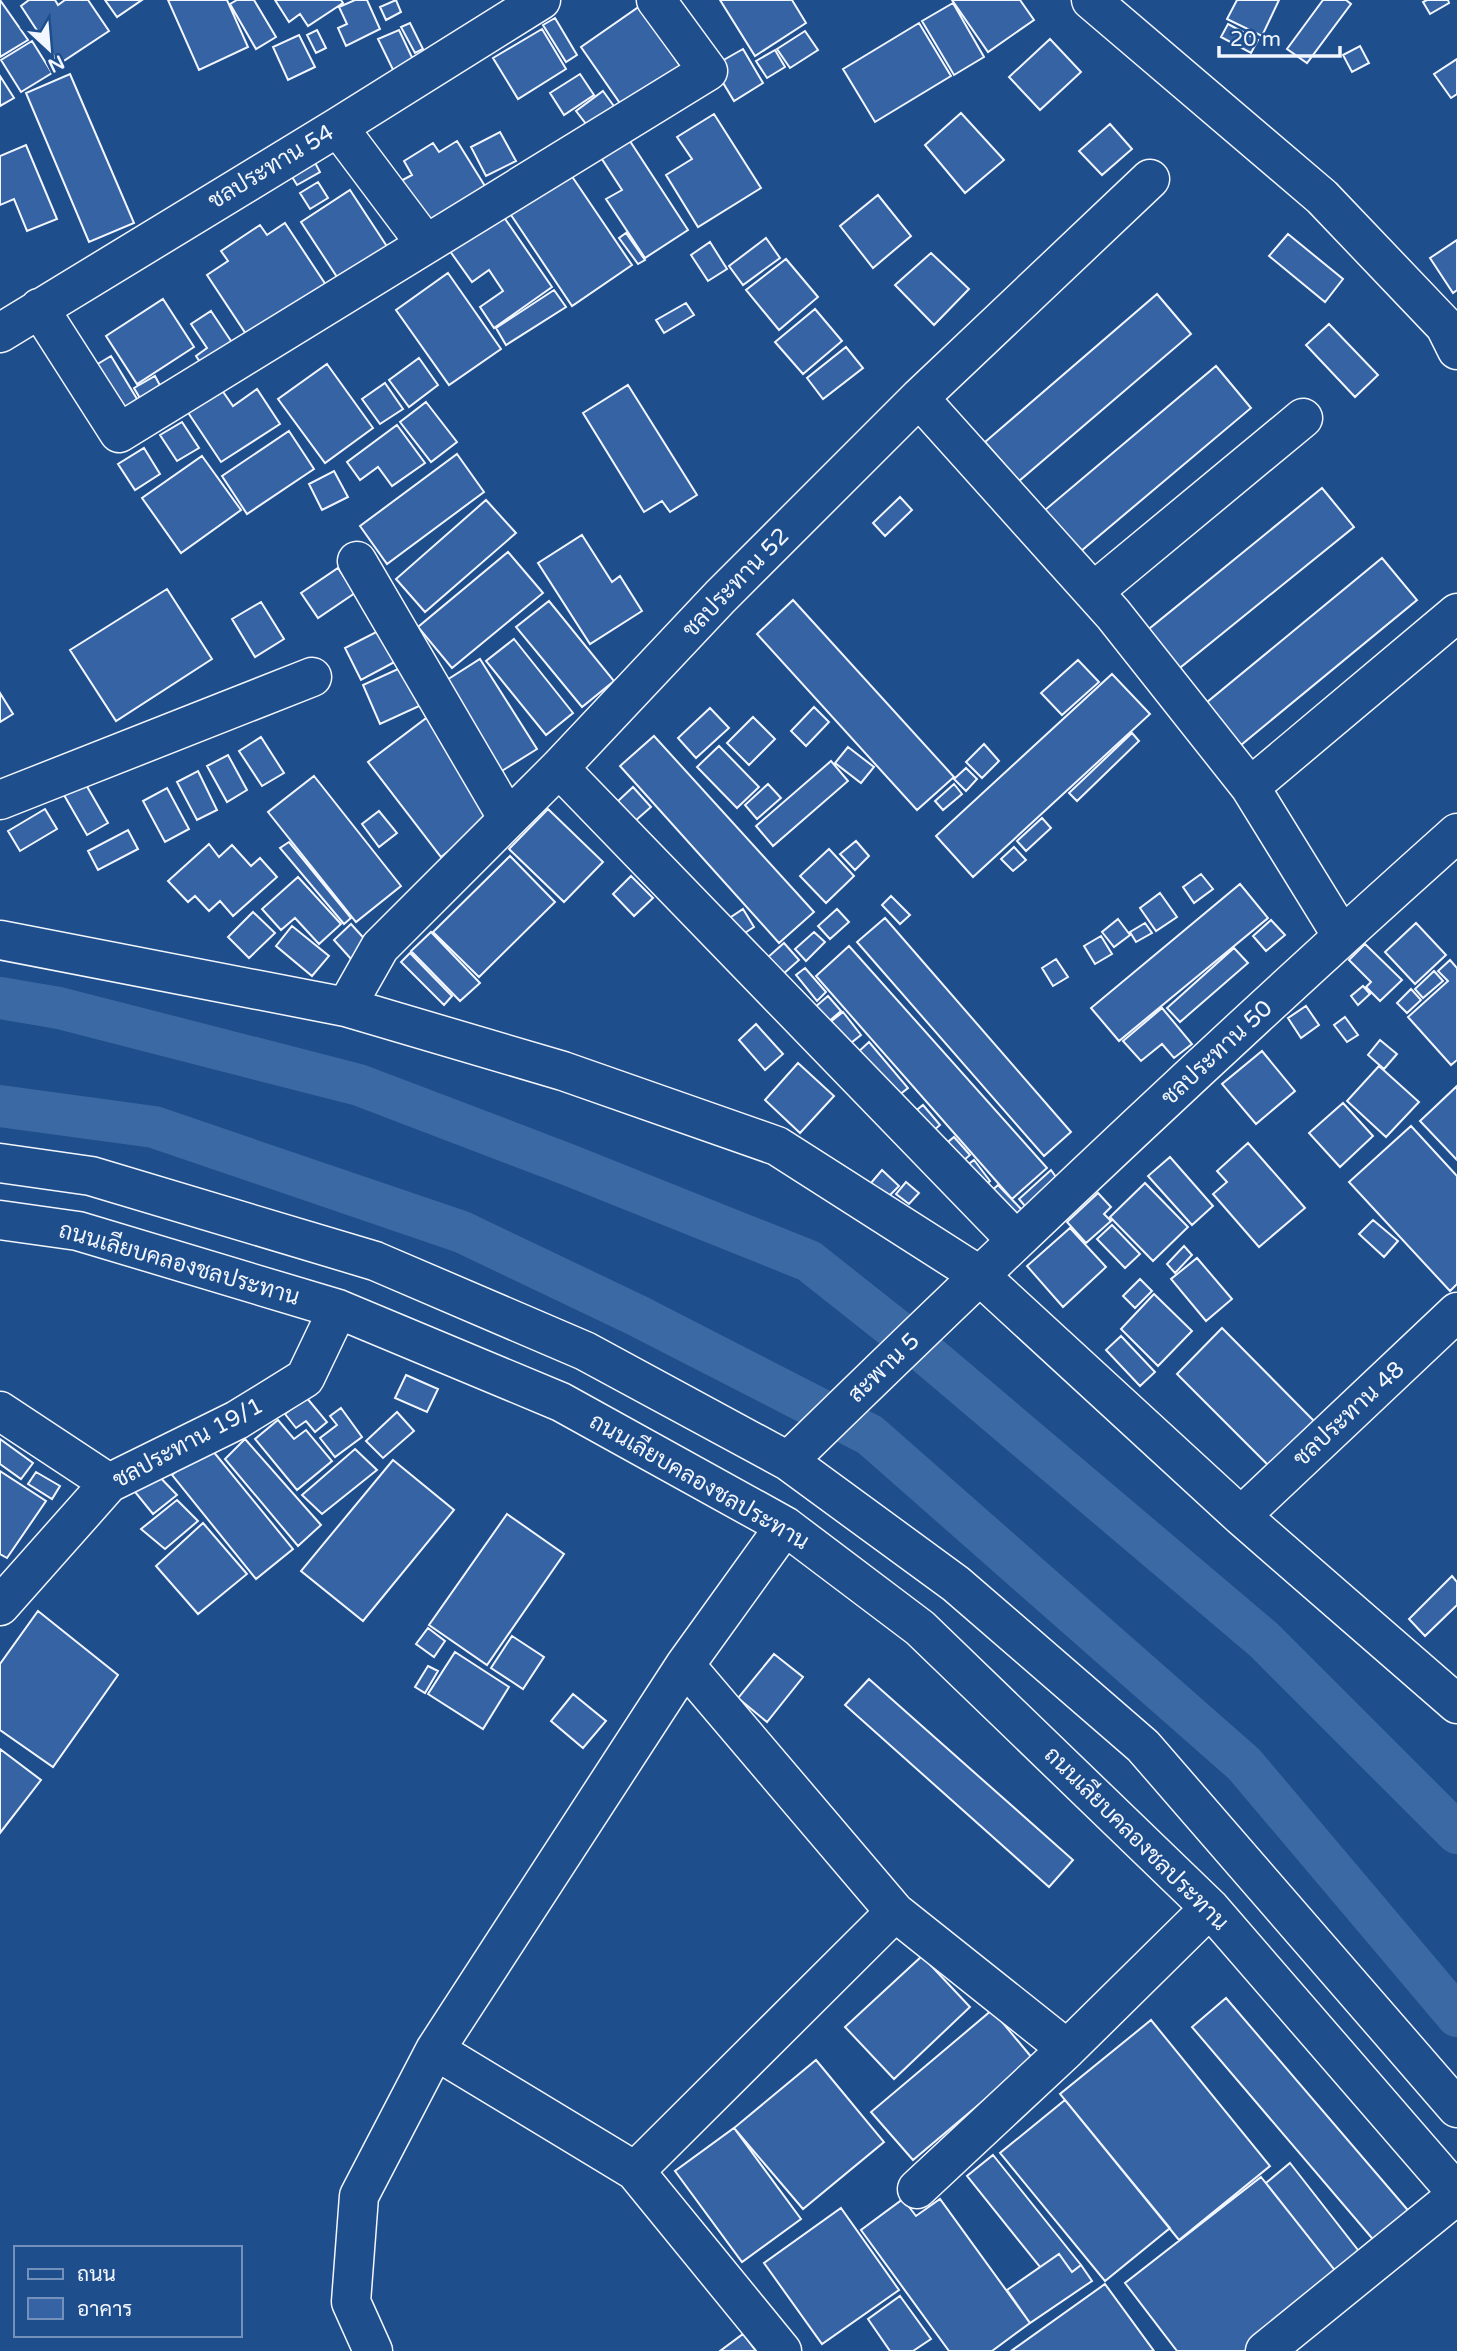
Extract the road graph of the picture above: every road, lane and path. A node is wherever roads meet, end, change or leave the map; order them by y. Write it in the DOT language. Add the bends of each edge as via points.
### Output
graph roads {
  1 [pos="541,0"];
  2 [pos="656,0"];
  3 [pos="1091,0"];
  4 [pos="338,127"];
  5 [pos="1150,179"];
  6 [pos="425,243"];
  7 [pos="39,308"];
  8 [pos="0,333"];
  9 [pos="1457,350"];
  10 [pos="919,398"];
  11 [pos="1303,418"];
  12 [pos="357,561"];
  13 [pos="1093,592"];
  14 [pos="1457,613"];
  15 [pos="312,677"];
  16 [pos="559,768"];
  17 [pos="1250,787"];
  18 [pos="0,800"];
  19 [pos="508,819"];
  20 [pos="1457,833"];
  21 [pos="1342,936"];
  22 [pos="0,940"];
  23 [pos="346,1007"];
  24 [pos="0,1163"];
  25 [pos="0,1220"];
  26 [pos="1016,1240"];
  27 [pos="979,1275"];
  28 [pos="338,1308"];
  29 [pos="1457,1312"];
  30 [pos="0,1410"];
  31 [pos="788,1461"];
  32 [pos="109,1483"];
  33 [pos="1241,1516"];
  34 [pos="785,1526"];
  35 [pos="0,1606"];
  36 [pos="685,1665"];
  37 [pos="1457,1704"];
  38 [pos="1210,1908"];
  39 [pos="895,1912"];
  40 [pos="1066,2049"];
  41 [pos="435,2050"];
  42 [pos="1457,2108"];
  43 [pos="635,2171"];
  44 [pos="917,2189"];
  45 [pos="1457,2194"];
  46 [pos="373,2351"];
  47 [pos="782,2351"];
  48 [pos="1265,2351"];
  1 -- 4 [label="street, ชลประทาน 54"];
  2 -- 6 [label="street" via="708,71"];
  3 -- 9 [label="street" via="1322,197 1446,326"];
  4 -- 6 [label="street"];
  4 -- 7 [label="street, ชลประทาน 54"];
  5 -- 10 [label="street, ชลประทาน 52"];
  6 -- 7 [label="street" via="119,433"];
  7 -- 8 [label="street, ชลประทาน 54"];
  10 -- 13 [label="street"];
  10 -- 16 [label="street, ชลประทาน 52" via="720,597"];
  11 -- 13 [label="street"];
  12 -- 19 [label="street"];
  13 -- 17 [label="street"];
  14 -- 17 [label="street"];
  15 -- 18 [label="street"];
  16 -- 19 [label="street, ชลประทาน 52"];
  16 -- 26 [label="street"];
  17 -- 21 [label="street"];
  19 -- 23 [label="street, ชลประทาน 52" via="380,947"];
  20 -- 21 [label="street, ชลประทาน 50"];
  21 -- 26 [label="street, ชลประทาน 50"];
  22 -- 23 [label="street"];
  23 -- 27 [label="street" via="563,1071 776,1146"];
  24 -- 31 [label="street" via="91,1176 375,1261 586,1351"];
  25 -- 28 [label="street, ถนนเลียบคลองชลประทาน" via="78,1231"];
  26 -- 27 [label="street, ชลประทาน 50"];
  27 -- 31 [label="street, สะพาน 5"];
  27 -- 33 [label="street"];
  28 -- 32 [label="street, ชลประทาน 19/1" via="305,1378 237,1420"];
  28 -- 34 [label="street, ถนนเลียบคลองชลประทาน" via="561,1402"];
  29 -- 33 [label="street, ชลประทาน 48"];
  30 -- 32 [label="street"];
  31 -- 42 [label="street" via="956,1584 1143,1746"];
  32 -- 35 [label="street, ชลประทาน 19/1"];
  33 -- 37 [label="street"];
  34 -- 36 [label="street"];
  34 -- 38 [label="street, ถนนเลียบคลองชลประทาน" via="919,1628"];
  36 -- 39 [label="street"];
  36 -- 41 [label="street"];
  38 -- 40 [label="street"];
  38 -- 45 [label="street, ถนนเลียบคลองชลประทาน"];
  39 -- 40 [label="street"];
  39 -- 43 [label="street"];
  40 -- 44 [label="street"];
  41 -- 43 [label="street"];
  41 -- 46 [label="street" via="359,2196 352,2302"];
  43 -- 47 [label="street"];
  45 -- 48 [label="street"];
}
